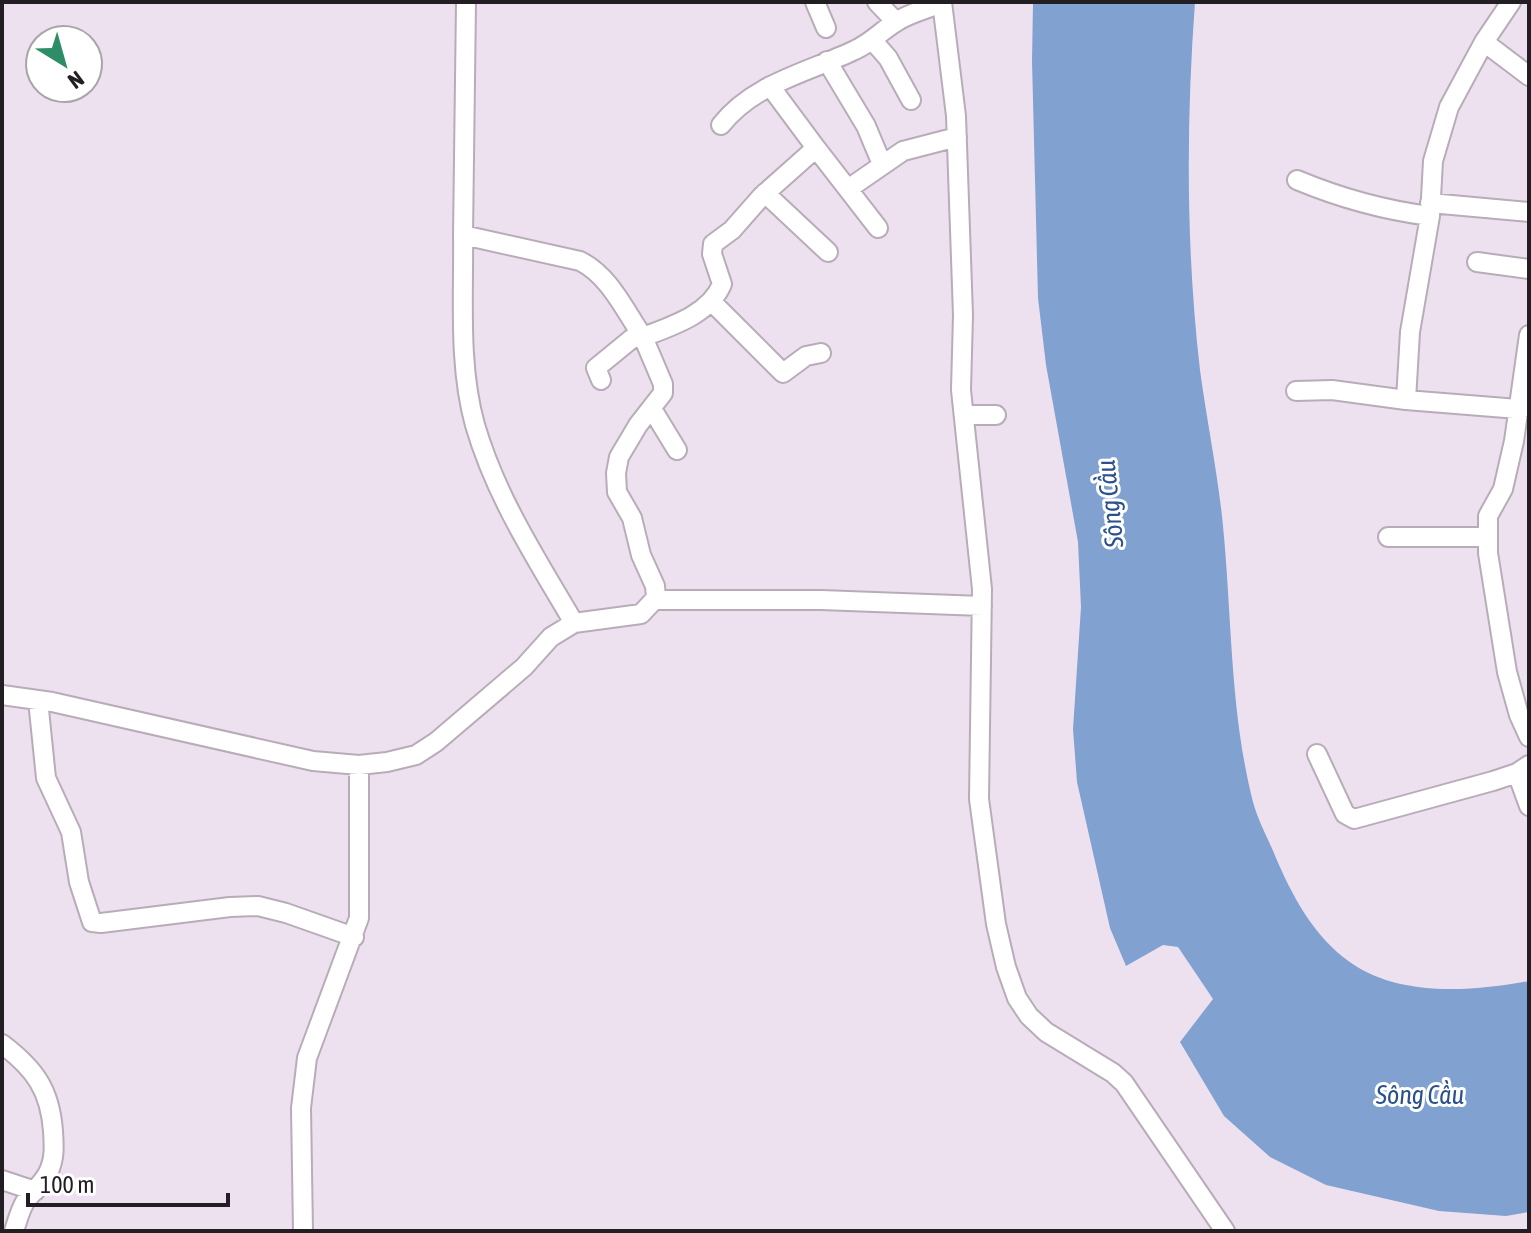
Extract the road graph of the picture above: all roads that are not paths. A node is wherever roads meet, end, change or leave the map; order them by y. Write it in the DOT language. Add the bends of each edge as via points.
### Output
graph roads {
  1 [pos="466,2"];
  2 [pos="815,2"];
  3 [pos="877,2"];
  4 [pos="1511,2"];
  5 [pos="942,3"];
  6 [pos="896,22"];
  7 [pos="826,28"];
  8 [pos="873,41"];
  9 [pos="1484,42"];
  10 [pos="827,61"];
  11 [pos="1529,76"];
  12 [pos="770,86"];
  13 [pos="911,100"];
  14 [pos="721,125"];
  15 [pos="957,137"];
  16 [pos="816,148"];
  17 [pos="879,157"];
  18 [pos="1297,180"];
  19 [pos="848,189"];
  20 [pos="765,193"];
  21 [pos="1430,210"];
  22 [pos="1529,212"];
  23 [pos="878,228"];
  24 [pos="463,235"];
  25 [pos="828,252"];
  26 [pos="1477,262"];
  27 [pos="1529,269"];
  28 [pos="711,301"];
  29 [pos="642,334"];
  30 [pos="1529,335"];
  31 [pos="821,353"];
  32 [pos="601,380"];
  33 [pos="1296,391"];
  34 [pos="1406,400"];
  35 [pos="1524,408"];
  36 [pos="652,409"];
  37 [pos="964,415"];
  38 [pos="996,415"];
  39 [pos="677,450"];
  40 [pos="1388,537"];
  41 [pos="1488,537"];
  42 [pos="654,600"];
  43 [pos="982,606"];
  44 [pos="570,625"];
  45 [pos="2,695"];
  46 [pos="38,700"];
  47 [pos="1529,737"];
  48 [pos="1317,754"];
  49 [pos="359,765"];
  50 [pos="1523,769"];
  51 [pos="1529,806"];
  52 [pos="354,937"];
  53 [pos="2,1044"];
  54 [pos="2,1180"];
  55 [pos="35,1191"];
  56 [pos="14,1231"];
  57 [pos="303,1231"];
  58 [pos="1225,1231"];
  1 -- 24 [label="street"];
  2 -- 7 [label="street"];
  3 -- 6 [label="street"];
  4 -- 9 [label="street"];
  5 -- 6 [label="street"];
  5 -- 15 [label="street"];
  6 -- 8 [label="street"];
  8 -- 10 [label="street"];
  8 -- 13 [label="street"];
  9 -- 11 [label="street"];
  9 -- 21 [label="street" via="1449,107 1433,161"];
  10 -- 12 [label="street"];
  10 -- 17 [label="street"];
  12 -- 14 [label="street"];
  12 -- 16 [label="street"];
  15 -- 19 [label="street" via="903,151"];
  15 -- 37 [label="street"];
  16 -- 19 [label="street"];
  16 -- 20 [label="street"];
  18 -- 21 [label="street" via="1395,211"];
  19 -- 23 [label="street"];
  20 -- 25 [label="street"];
  20 -- 28 [label="street" via="713,244 722,284"];
  21 -- 22 [label="street"];
  21 -- 34 [label="street" via="1410,332"];
  24 -- 29 [label="street" via="594,268"];
  24 -- 44 [label="street" via="464,355 474,422 509,512"];
  26 -- 27 [label="street"];
  28 -- 29 [label="street" via="671,326"];
  28 -- 31 [label="street" via="783,373 806,356"];
  29 -- 32 [label="street" via="596,368"];
  29 -- 36 [label="street" via="663,384"];
  30 -- 35 [label="street"];
  33 -- 34 [label="street"];
  34 -- 35 [label="street"];
  35 -- 41 [label="street" via="1503,489 1488,516"];
  36 -- 39 [label="street"];
  36 -- 42 [label="street" via="619,457 616,473 617,492 632,518 655,586"];
  37 -- 38 [label="street"];
  37 -- 43 [label="street"];
  40 -- 41 [label="street"];
  41 -- 47 [label="street" via="1507,672"];
  42 -- 43 [label="street"];
  42 -- 44 [label="street" via="641,614"];
  43 -- 58 [label="street" via="979,799 996,924 1017,998 1046,1032 1124,1083"];
  44 -- 49 [label="street" via="436,742 416,755"];
  45 -- 46 [label="street"];
  46 -- 49 [label="street" via="313,761"];
  46 -- 52 [label="street" via="46,778 71,832 92,922 258,906"];
  48 -- 50 [label="street" via="1345,814 1354,819"];
  49 -- 52 [label="street" via="359,918"];
  50 -- 51 [label="street"];
  52 -- 57 [label="street" via="307,1058 301,1108"];
  53 -- 55 [label="street" via="42,1085 52,1111 53,1163"];
  54 -- 55 [label="street"];
  55 -- 56 [label="street" via="23,1205"];
}
